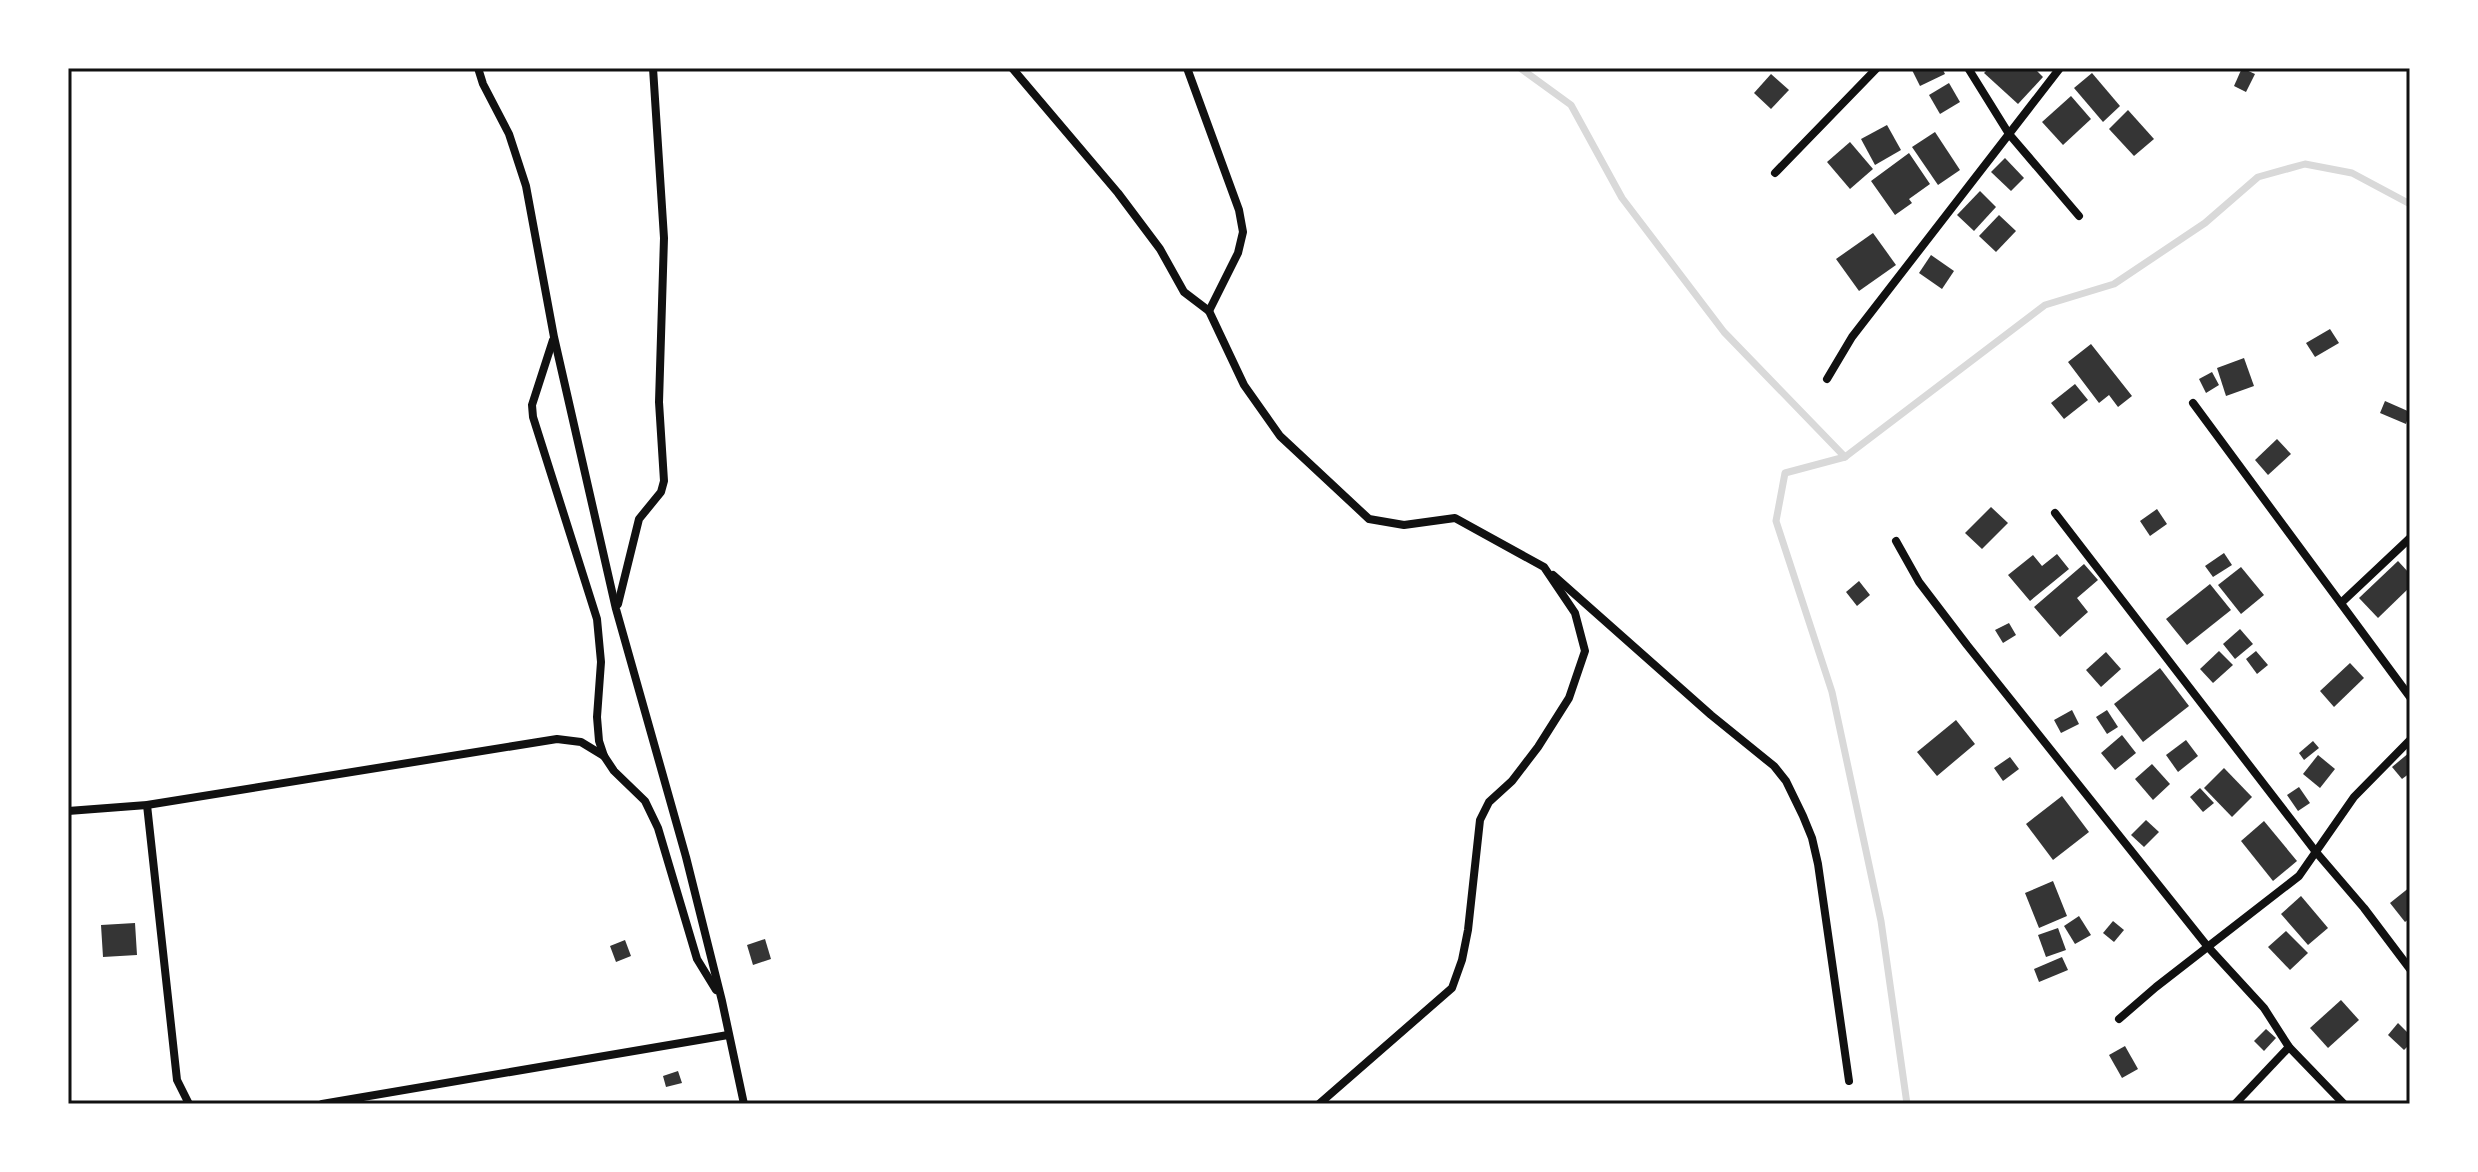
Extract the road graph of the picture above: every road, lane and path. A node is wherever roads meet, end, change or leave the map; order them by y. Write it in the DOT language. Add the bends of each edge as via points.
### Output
graph roads {
  1 [pos="478,68"];
  2 [pos="653,68"];
  3 [pos="1012,68"];
  4 [pos="1187,68"];
  5 [pos="1877,68"];
  6 [pos="1968,68"];
  7 [pos="2060,68"];
  8 [pos="2009,134"];
  9 [pos="1775,173"];
  10 [pos="2079,216"];
  11 [pos="1209,311"];
  12 [pos="554,337"];
  13 [pos="1827,379"];
  14 [pos="2193,403"];
  15 [pos="2055,513"];
  16 [pos="2410,538"];
  17 [pos="1896,541"];
  18 [pos="1544,567"];
  19 [pos="2341,603"];
  20 [pos="616,609"];
  21 [pos="2410,697"];
  22 [pos="2410,740"];
  23 [pos="604,756"];
  24 [pos="147,805"];
  25 [pos="68,811"];
  26 [pos="2316,852"];
  27 [pos="2208,947"];
  28 [pos="2410,969"];
  29 [pos="722,1001"];
  30 [pos="2119,1019"];
  31 [pos="728,1035"];
  32 [pos="2289,1047"];
  33 [pos="1849,1081"];
  34 [pos="189,1104"];
  35 [pos="322,1104"];
  36 [pos="744,1104"];
  37 [pos="1319,1104"];
  38 [pos="2235,1104"];
  39 [pos="2344,1104"];
  1 -- 12 [label="street" via="526,186"];
  2 -- 20 [label="street" via="664,238 659,402 664,481 639,519"];
  3 -- 11 [label="street" via="1118,193 1184,292"];
  4 -- 11 [label="street" via="1243,232"];
  5 -- 9 [label="street"];
  6 -- 8 [label="street"];
  7 -- 8 [label="street"];
  8 -- 10 [label="street"];
  8 -- 13 [label="street" via="1852,337"];
  11 -- 18 [label="street" via="1244,385 1280,436 1369,519 1404,525 1455,518"];
  12 -- 20 [label="street"];
  12 -- 23 [label="street" via="532,405 533,417 597,619 597,717"];
  14 -- 19 [label="street"];
  15 -- 26 [label="street"];
  16 -- 19 [label="street"];
  17 -- 27 [label="street" via="1919,582 1967,645"];
  18 -- 33 [label="street" via="1786,781 1818,864"];
  18 -- 37 [label="street" via="1575,613 1585,651 1569,698 1480,820 1468,930 1452,988"];
  19 -- 21 [label="street"];
  20 -- 29 [label="street"];
  22 -- 26 [label="street" via="2354,797"];
  23 -- 24 [label="street" via="581,742 557,739"];
  23 -- 29 [label="street" via="645,801 697,959"];
  24 -- 25 [label="street"];
  24 -- 34 [label="street" via="177,1080"];
  26 -- 27 [label="street" via="2299,876"];
  26 -- 28 [label="street"];
  27 -- 30 [label="street"];
  27 -- 32 [label="street" via="2264,1008"];
  29 -- 31 [label="street"];
  31 -- 35 [label="street"];
  31 -- 36 [label="street"];
  32 -- 38 [label="street"];
  32 -- 39 [label="street"];
}
